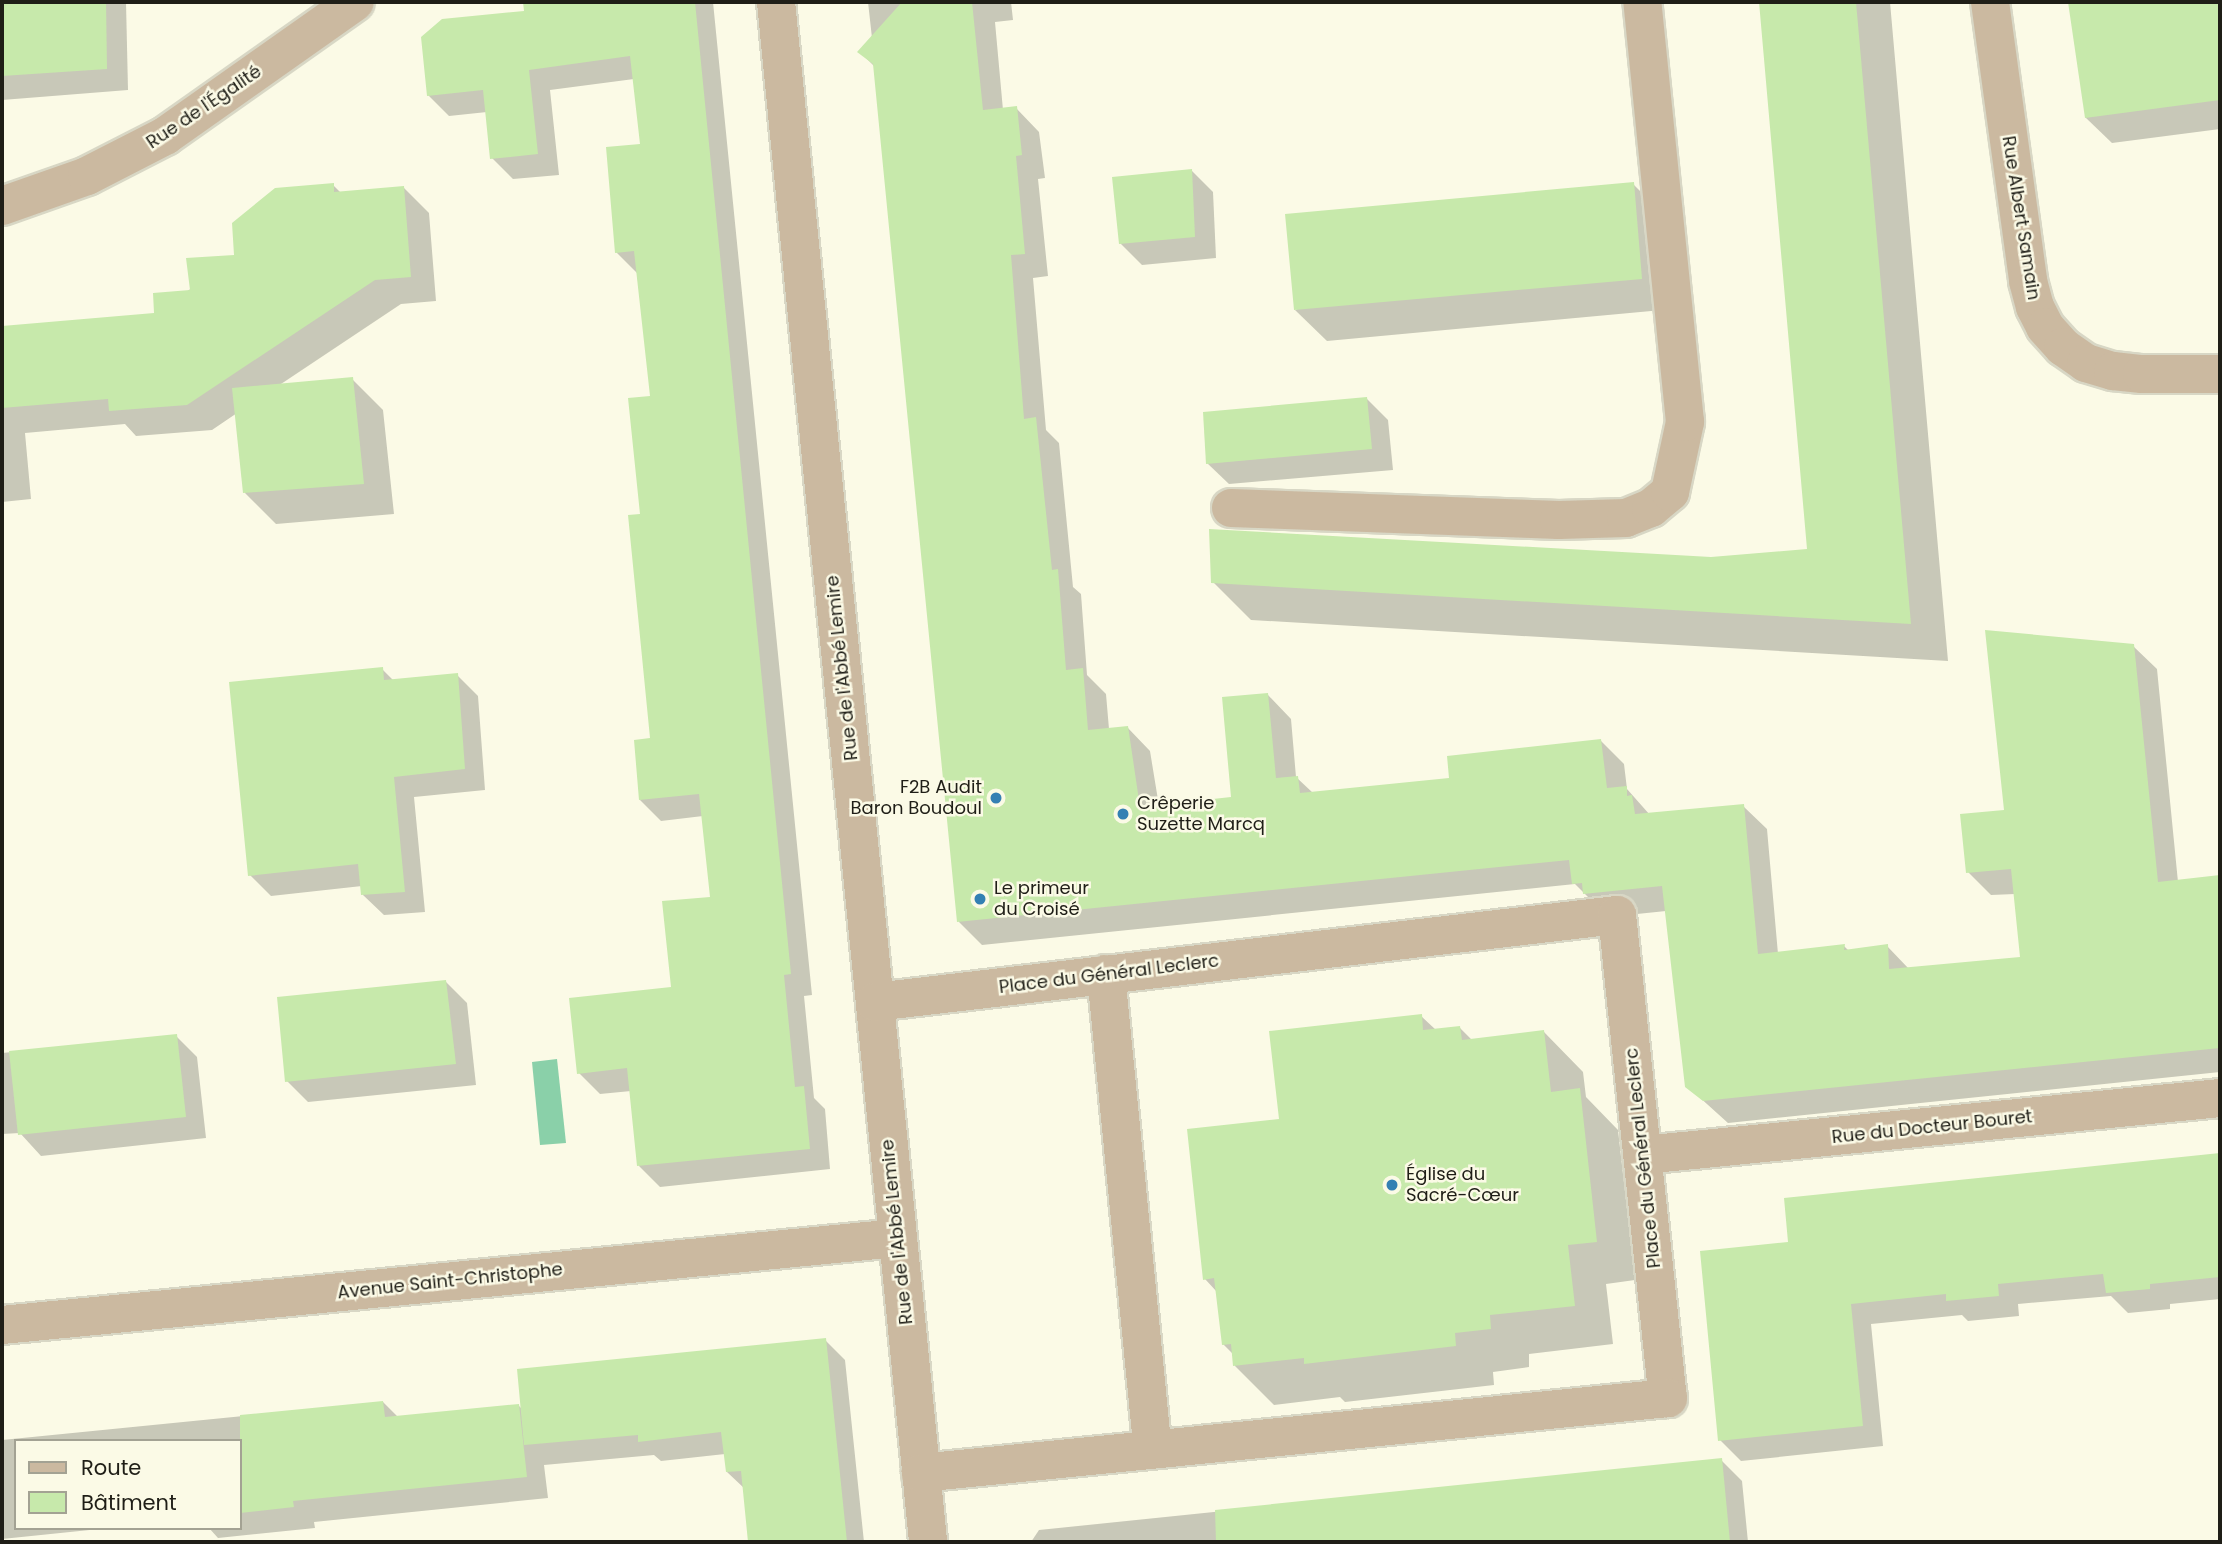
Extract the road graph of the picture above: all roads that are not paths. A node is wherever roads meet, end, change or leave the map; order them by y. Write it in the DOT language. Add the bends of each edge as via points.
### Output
graph roads {
  1 [pos="355,2"];
  2 [pos="776,2"];
  3 [pos="1642,2"];
  4 [pos="1990,2"];
  5 [pos="2,206"];
  6 [pos="2220,374"];
  7 [pos="1231,508"];
  8 [pos="1106,974"];
  9 [pos="875,1002"];
  10 [pos="2220,1098"];
  11 [pos="1643,1155"];
  12 [pos="898,1238"];
  13 [pos="2,1325"];
  14 [pos="1153,1450"];
  15 [pos="921,1473"];
  16 [pos="928,1542"];
  1 -- 5 [label="street, Rue de l'Égalité" via="165,136 87,176"];
  2 -- 9 [label="street, Rue de l'Abbé Lemire"];
  3 -- 7 [label="street" via="1685,422 1670,492 1651,508 1626,518 1559,520"];
  4 -- 6 [label="street, Rue Albert Samain" via="2028,281 2045,327 2086,363 2113,371"];
  8 -- 9 [label="street, Place du Général Leclerc"];
  8 -- 11 [label="street, Place du Général Leclerc" via="1617,915"];
  8 -- 14 [label="street"];
  9 -- 12 [label="street, Rue de l'Abbé Lemire"];
  10 -- 11 [label="street, Rue du Docteur Bouret"];
  11 -- 14 [label="street, Place du Général Leclerc" via="1668,1398"];
  12 -- 13 [label="street, Avenue Saint-Christophe"];
  12 -- 15 [label="street, Rue de l'Abbé Lemire"];
  14 -- 15 [label="street, Place du Général Leclerc"];
  15 -- 16 [label="street, Rue de l'Abbé Lemire"];
}
